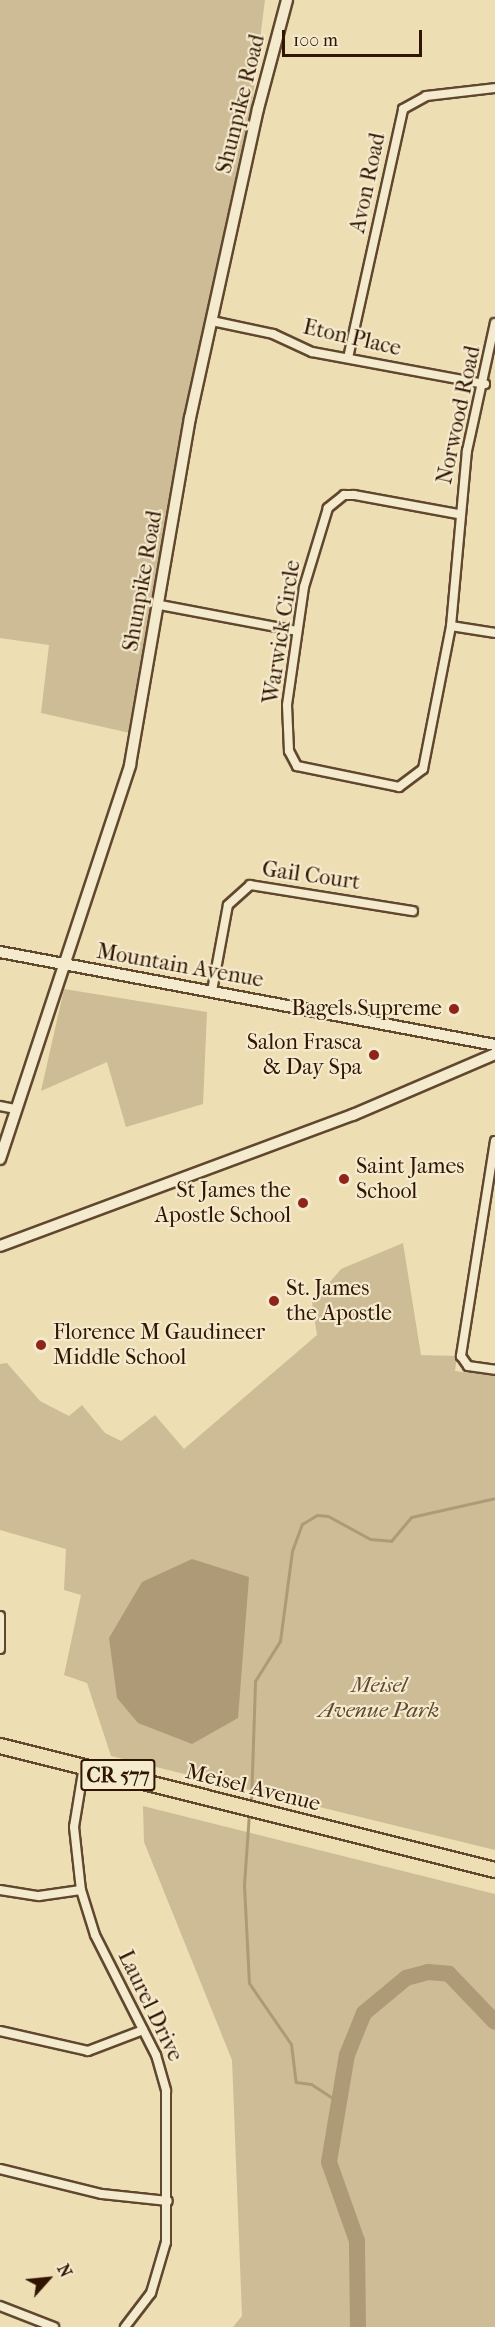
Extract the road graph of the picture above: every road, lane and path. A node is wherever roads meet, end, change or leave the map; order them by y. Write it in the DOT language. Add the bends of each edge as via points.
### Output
graph roads {
  1 [pos="287,0"];
  2 [pos="495,88"];
  3 [pos="212,321"];
  4 [pos="495,323"];
  5 [pos="348,358"];
  6 [pos="485,384"];
  7 [pos="458,514"];
  8 [pos="160,605"];
  9 [pos="451,626"];
  10 [pos="297,631"];
  11 [pos="495,633"];
  12 [pos="413,911"];
  13 [pos="0,952"];
  14 [pos="63,965"];
  15 [pos="212,991"];
  16 [pos="495,1045"];
  17 [pos="495,1054"];
  18 [pos="0,1106"];
  19 [pos="16,1108"];
  20 [pos="495,1141"];
  21 [pos="0,1159"];
  22 [pos="0,1246"];
  23 [pos="495,1370"];
  24 [pos="0,1616"];
  25 [pos="0,1649"];
  26 [pos="0,1746"];
  27 [pos="84,1766"];
  28 [pos="495,1870"];
  29 [pos="0,1890"];
  30 [pos="81,1890"];
  31 [pos="143,2030"];
  32 [pos="0,2031"];
  33 [pos="0,2169"];
  34 [pos="168,2201"];
  35 [pos="0,2306"];
  36 [pos="54,2327"];
  37 [pos="125,2327"];
  1 -- 3 [label="street, Shunpike Road"];
  2 -- 5 [label="street, Avon Road" via="426,96 403,109"];
  3 -- 5 [label="street, Eton Place"];
  3 -- 8 [label="street, Shunpike Road"];
  4 -- 6 [label="street, Norwood Road"];
  5 -- 6 [label="street, Eton Place"];
  6 -- 7 [label="street, Norwood Road"];
  7 -- 9 [label="street, Warwick Circle"];
  7 -- 10 [label="street, Warwick Circle" via="354,495 335,500 312,554"];
  8 -- 10 [label="street"];
  8 -- 14 [label="street, Shunpike Road" via="130,765"];
  9 -- 10 [label="street, Warwick Circle" via="423,770 399,787 305,770 293,759 287,705"];
  9 -- 11 [label="street"];
  12 -- 15 [label="street, Gail Court" via="250,885 228,905"];
  13 -- 14 [label="street, Mountain Avenue"];
  14 -- 15 [label="street, Mountain Avenue"];
  14 -- 19 [label="street, Shunpike Road"];
  15 -- 16 [label="street, Mountain Avenue"];
  17 -- 22 [label="street" via="353,1115"];
  18 -- 19 [label="street"];
  19 -- 21 [label="street, Shunpike Road"];
  20 -- 23 [label="street" via="460,1356 468,1366"];
  24 -- 25 [label="street"];
  26 -- 27 [label="main road, Meisel Avenue / CR 577"];
  27 -- 28 [label="main road, Meisel Avenue / CR 577"];
  27 -- 30 [label="street, Laurel Drive" via="74,1827"];
  29 -- 30 [label="street" via="39,1896"];
  30 -- 31 [label="street, Laurel Drive" via="95,1935"];
  31 -- 32 [label="street" via="88,2051"];
  31 -- 34 [label="street, Laurel Drive" via="164,2075"];
  33 -- 34 [label="street" via="102,2194"];
  34 -- 37 [label="street, Laurel Drive" via="157,2277"];
  35 -- 36 [label="street"];
}
